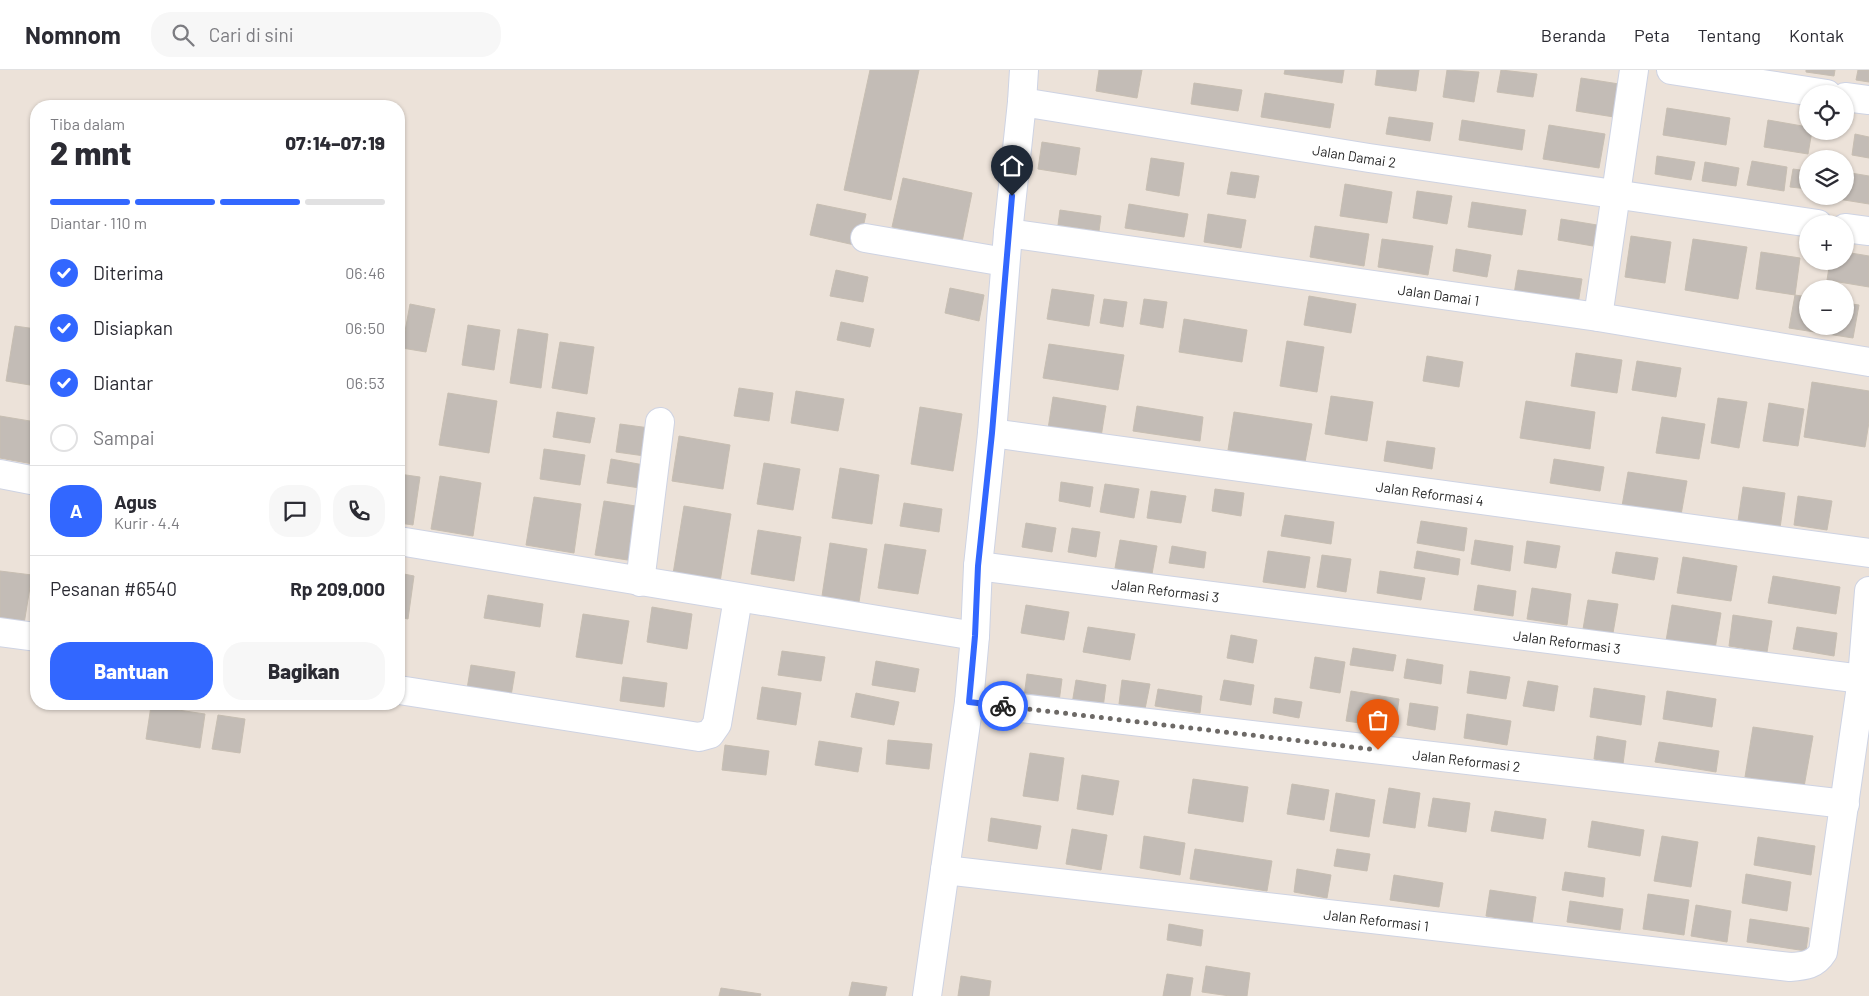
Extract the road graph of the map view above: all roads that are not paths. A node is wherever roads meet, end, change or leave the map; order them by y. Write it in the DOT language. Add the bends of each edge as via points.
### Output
graph roads {
  1 [pos="1024,70"];
  2 [pos="1634,70"];
  3 [pos="1671,70"];
  4 [pos="1799,90"];
  5 [pos="1854,98"];
  6 [pos="1869,100"];
  7 [pos="1022,102"];
  8 [pos="1615,193"];
  9 [pos="1799,221"];
  10 [pos="1854,229"];
  11 [pos="1869,231"];
  12 [pos="1008,233"];
  13 [pos="865,238"];
  14 [pos="1005,262"];
  15 [pos="1598,317"];
  16 [pos="1869,362"];
  17 [pos="660,422"];
  18 [pos="992,433"];
  19 [pos="0,474"];
  20 [pos="30,479"];
  21 [pos="405,542"];
  22 [pos="1869,553"];
  23 [pos="978,566"];
  24 [pos="640,582"];
  25 [pos="1869,591"];
  26 [pos="738,598"];
  27 [pos="0,632"];
  28 [pos="30,636"];
  29 [pos="975,636"];
  30 [pos="1862,678"];
  31 [pos="405,691"];
  32 [pos="969,702"];
  33 [pos="1861,740"];
  34 [pos="1845,804"];
  35 [pos="945,870"];
  36 [pos="927,996"];
  1 -- 7 [label="street"];
  2 -- 8 [label="street"];
  3 -- 4 [label="street"];
  5 -- 6 [label="street"];
  7 -- 8 [label="street, Jalan Damai 2" via="1369,158"];
  7 -- 12 [label="street"];
  8 -- 9 [label="street, Jalan Damai 2"];
  8 -- 15 [label="street"];
  10 -- 11 [label="street"];
  12 -- 14 [label="street"];
  12 -- 15 [label="street, Jalan Damai 1"];
  13 -- 14 [label="street"];
  14 -- 18 [label="street"];
  15 -- 16 [label="street, Jalan Damai 1"];
  17 -- 24 [label="street"];
  18 -- 22 [label="street, Jalan Reformasi 4"];
  18 -- 23 [label="street"];
  19 -- 20 [label="street"];
  21 -- 24 [label="street"];
  23 -- 29 [label="street"];
  23 -- 30 [label="street, Jalan Reformasi 3"];
  24 -- 26 [label="street"];
  25 -- 30 [label="street"];
  26 -- 29 [label="street"];
  26 -- 31 [label="street" via="717,724 710,734 699,737"];
  27 -- 28 [label="street"];
  29 -- 32 [label="street"];
  30 -- 33 [label="street"];
  32 -- 34 [label="street, Jalan Reformasi 2"];
  32 -- 35 [label="street"];
  33 -- 34 [label="street"];
  34 -- 35 [label="street, Jalan Reformasi 1" via="1823,952 1808,966 1790,967"];
  35 -- 36 [label="street"];
}
